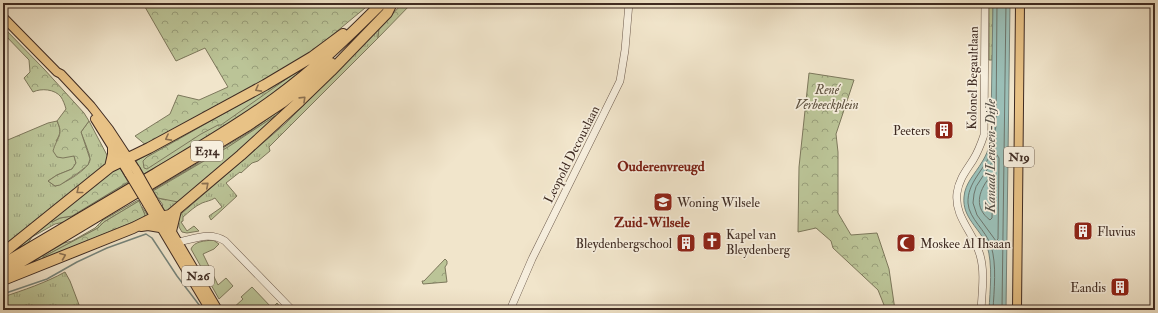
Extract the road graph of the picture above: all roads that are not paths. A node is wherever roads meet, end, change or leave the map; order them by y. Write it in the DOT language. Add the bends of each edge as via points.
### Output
graph roads {
  1 [pos="381,3"];
  2 [pos="392,3"];
  3 [pos="629,3"];
  4 [pos="985,3"];
  5 [pos="1020,3"];
  6 [pos="3,17"];
  7 [pos="110,136"];
  8 [pos="113,147"];
  9 [pos="125,160"];
  10 [pos="110,167"];
  11 [pos="176,210"];
  12 [pos="159,220"];
  13 [pos="171,231"];
  14 [pos="174,243"];
  15 [pos="3,253"];
  16 [pos="3,264"];
  17 [pos="3,273"];
  18 [pos="3,280"];
  19 [pos="210,310"];
  20 [pos="218,310"];
  21 [pos="292,310"];
  22 [pos="510,310"];
  23 [pos="982,310"];
  24 [pos="1017,310"];
  1 -- 9 [label="highway, one-way" via="312,57"];
  1 -- 16 [label="highway, E314" via="353,33 276,98 202,146"];
  11 -- 2 [label="highway, one-way" via="241,155 331,71 387,13"];
  2 -- 17 [label="highway, E314" via="325,68 283,102"];
  3 -- 22 [label="street, Leopold Decouxlaan" via="620,80 532,259"];
  4 -- 23 [label="street, Kolonel Begaultlaan" via="984,135 978,151 961,179 957,199 960,217 974,239 980,256"];
  5 -- 24 [label="main road, N19"];
  6 -- 7 [label="main road, N26" via="58,72 59,77"];
  7 -- 8 [label="main road, N26"];
  7 -- 9 [label="main road, N26"];
  8 -- 9 [label="main road, N26"];
  8 -- 10 [label="highway"];
  9 -- 10 [label="highway"];
  9 -- 12 [label="main road, N26, bridge"];
  10 -- 15 [label="highway, one-way"];
  11 -- 12 [label="highway"];
  11 -- 13 [label="highway"];
  12 -- 13 [label="main road, N26"];
  12 -- 14 [label="main road, N26"];
  18 -- 12 [label="highway, one-way" via="138,224"];
  13 -- 14 [label="main road, N26"];
  14 -- 19 [label="main road, N26"];
  14 -- 20 [label="main road, N26"];
  14 -- 21 [label="street" via="211,235 218,236"];
}
